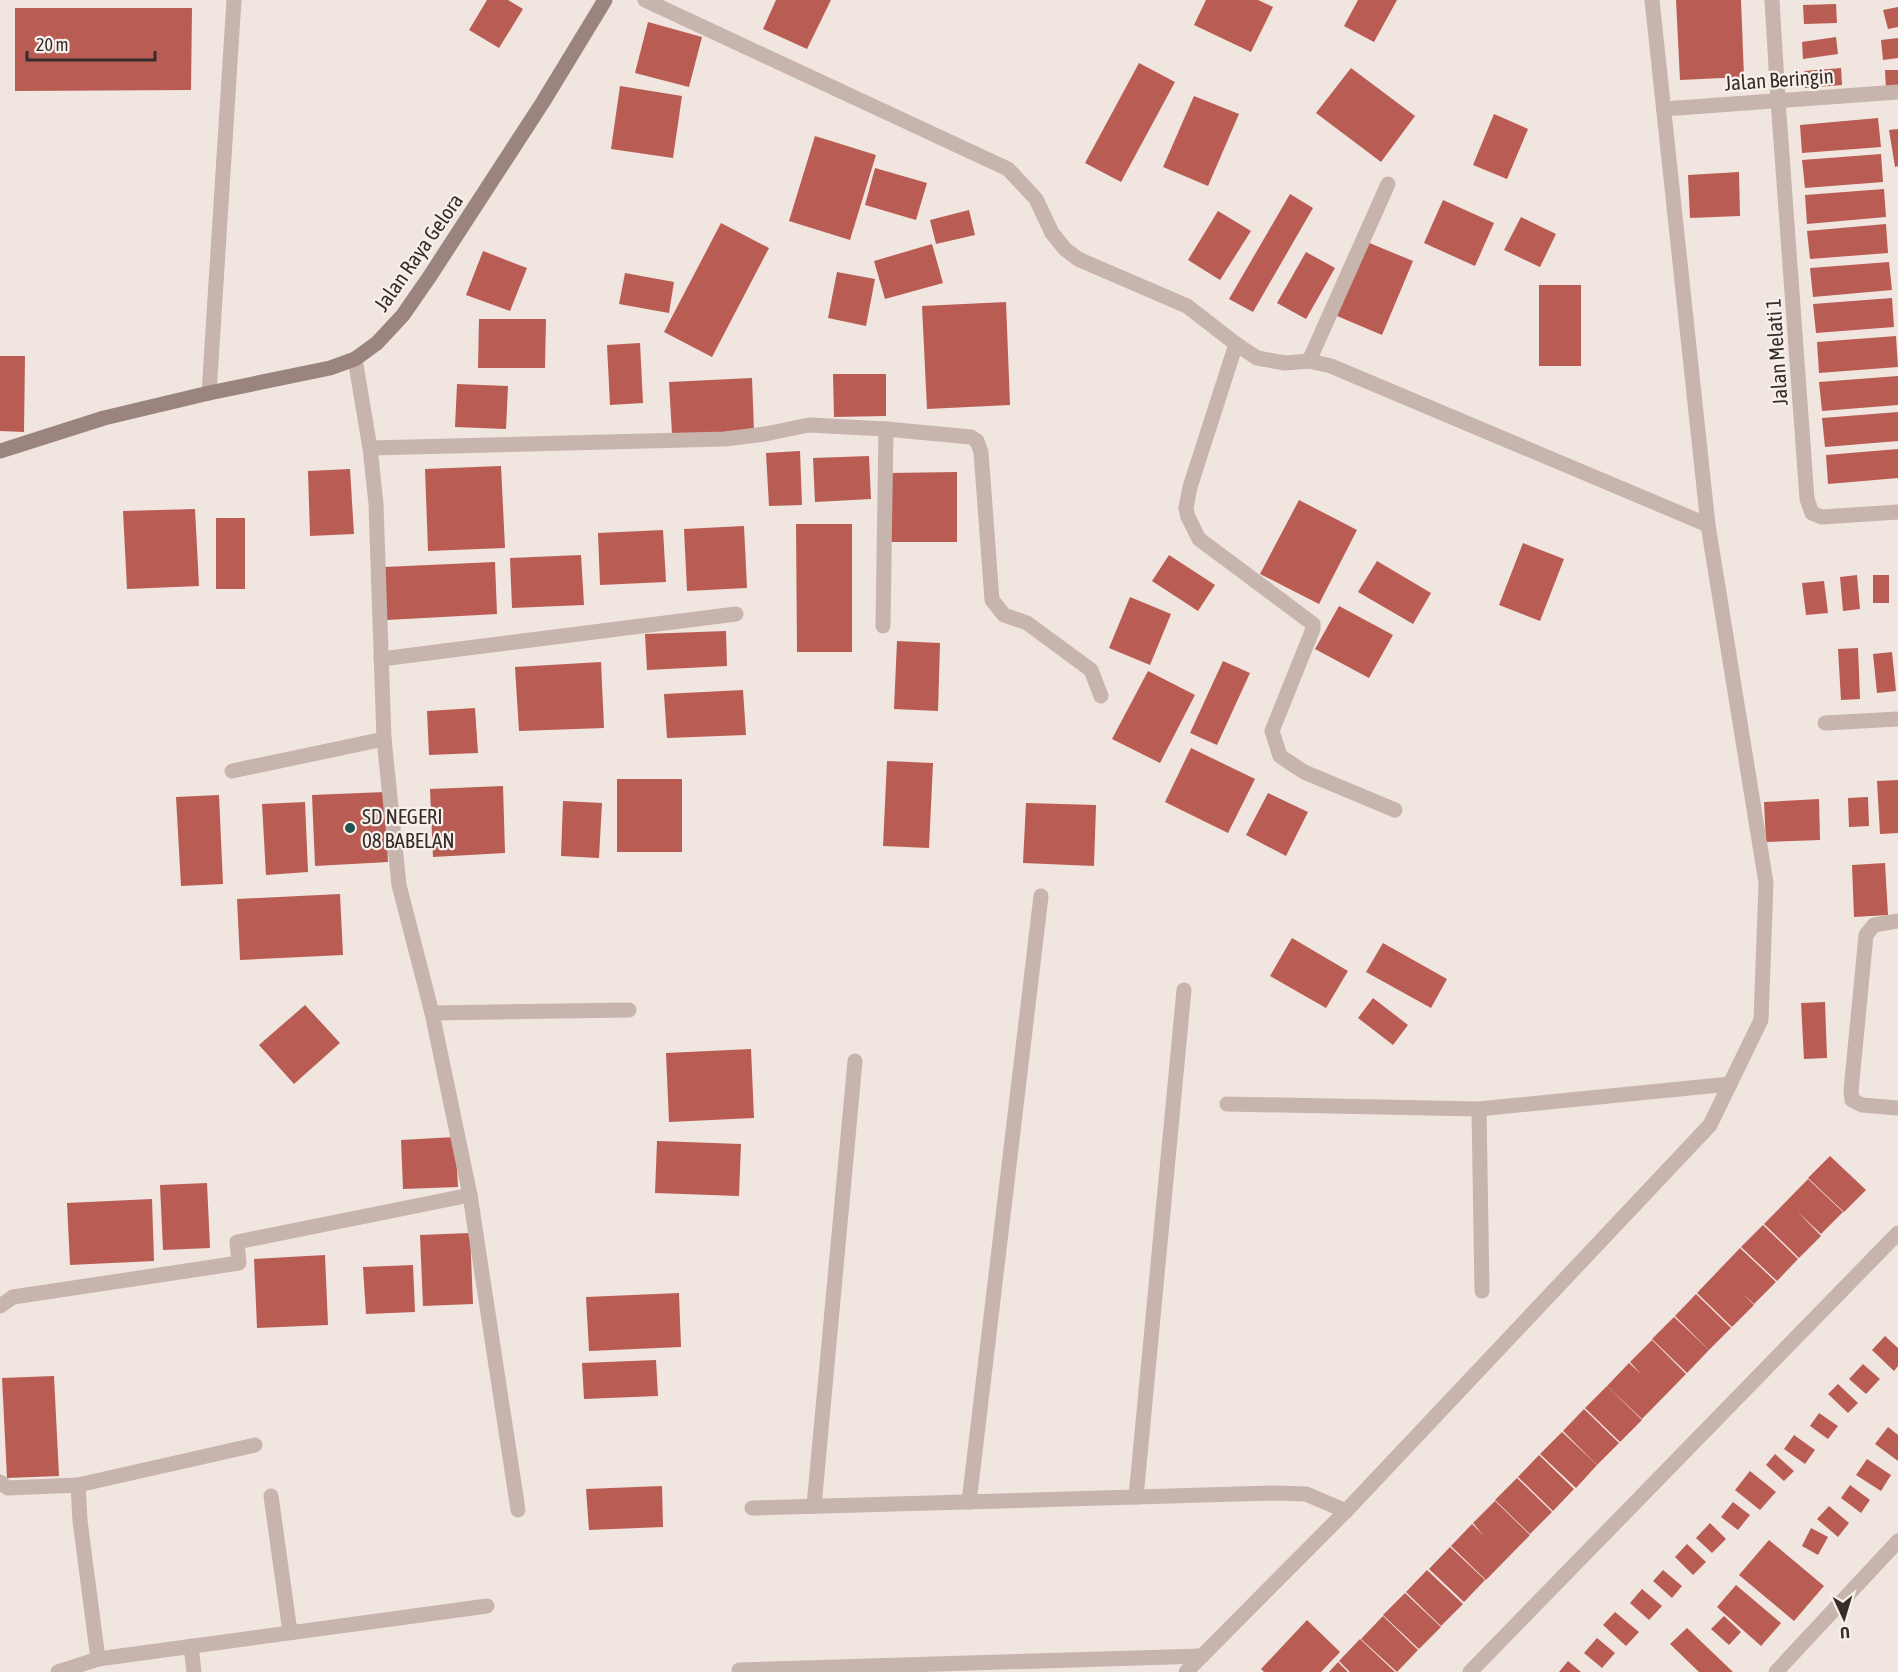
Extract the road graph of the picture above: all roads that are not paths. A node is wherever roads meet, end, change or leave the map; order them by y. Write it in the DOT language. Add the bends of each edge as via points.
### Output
graph roads {
  1 [pos="234,0"];
  2 [pos="605,0"];
  3 [pos="645,0"];
  4 [pos="1652,0"];
  5 [pos="1772,0"];
  6 [pos="1898,92"];
  7 [pos="1778,100"];
  8 [pos="1664,109"];
  9 [pos="1388,184"];
  10 [pos="1236,344"];
  11 [pos="355,359"];
  12 [pos="1309,362"];
  13 [pos="209,393"];
  14 [pos="886,429"];
  15 [pos="370,448"];
  16 [pos="0,451"];
  17 [pos="1898,512"];
  18 [pos="1708,525"];
  19 [pos="736,614"];
  20 [pos="883,626"];
  21 [pos="381,658"];
  22 [pos="1101,696"];
  23 [pos="1898,719"];
  24 [pos="1825,723"];
  25 [pos="384,740"];
  26 [pos="232,771"];
  27 [pos="1395,810"];
  28 [pos="1041,896"];
  29 [pos="1898,921"];
  30 [pos="1184,990"];
  31 [pos="629,1010"];
  32 [pos="432,1013"];
  33 [pos="855,1062"];
  34 [pos="1730,1084"];
  35 [pos="1227,1104"];
  36 [pos="1898,1108"];
  37 [pos="1479,1109"];
  38 [pos="471,1195"];
  39 [pos="1898,1233"];
  40 [pos="1482,1291"];
  41 [pos="0,1305"];
  42 [pos="255,1445"];
  43 [pos="0,1482"];
  44 [pos="78,1485"];
  45 [pos="271,1496"];
  46 [pos="1136,1497"];
  47 [pos="969,1502"];
  48 [pos="814,1506"];
  49 [pos="752,1508"];
  50 [pos="518,1510"];
  51 [pos="1346,1511"];
  52 [pos="1898,1541"];
  53 [pos="487,1606"];
  54 [pos="290,1632"];
  55 [pos="190,1646"];
  56 [pos="1202,1656"];
  57 [pos="98,1659"];
  58 [pos="739,1670"];
  59 [pos="58,1672"];
  60 [pos="194,1672"];
  61 [pos="1186,1672"];
  62 [pos="1470,1672"];
  63 [pos="1776,1672"];
  1 -- 13 [label="street"];
  2 -- 11 [label="street, Jalan Raya Gelora" via="403,315 377,343"];
  3 -- 10 [label="street" via="1008,170 1036,199 1052,233 1071,254 1187,306"];
  4 -- 8 [label="street"];
  5 -- 7 [label="street"];
  6 -- 7 [label="street, Jalan Beringin"];
  7 -- 8 [label="street, Jalan Beringin"];
  7 -- 17 [label="street, Jalan Melati 1" via="1808,500 1812,513 1822,517"];
  8 -- 18 [label="street"];
  9 -- 12 [label="street"];
  10 -- 12 [label="street" via="1257,358"];
  10 -- 27 [label="street" via="1190,487 1188,517 1199,538 1313,624 1272,731 1280,756 1304,772"];
  11 -- 13 [label="street, Jalan Raya Gelora"];
  11 -- 15 [label="street"];
  12 -- 18 [label="street" via="1349,373"];
  13 -- 16 [label="street, Jalan Raya Gelora" via="104,417"];
  14 -- 15 [label="street" via="809,425 725,439"];
  14 -- 20 [label="street"];
  14 -- 22 [label="street" via="971,437 977,441 992,600 1004,615 1026,622 1091,670"];
  15 -- 21 [label="street" via="376,504"];
  18 -- 34 [label="street" via="1766,883 1761,1020"];
  19 -- 21 [label="street"];
  21 -- 25 [label="street"];
  23 -- 24 [label="street"];
  25 -- 26 [label="street"];
  25 -- 32 [label="street" via="399,885"];
  28 -- 47 [label="street"];
  29 -- 36 [label="street" via="1874,925 1866,935 1851,1091 1852,1100 1863,1105"];
  30 -- 46 [label="street"];
  31 -- 32 [label="street"];
  32 -- 38 [label="street"];
  33 -- 48 [label="street"];
  34 -- 37 [label="street"];
  34 -- 51 [label="street" via="1710,1125"];
  35 -- 37 [label="street"];
  37 -- 40 [label="street"];
  38 -- 41 [label="street" via="237,1242 239,1263 13,1298"];
  38 -- 50 [label="street"];
  39 -- 62 [label="street"];
  42 -- 44 [label="street"];
  43 -- 44 [label="street" via="8,1488"];
  44 -- 57 [label="street"];
  45 -- 54 [label="street"];
  46 -- 47 [label="street"];
  46 -- 51 [label="street" via="1306,1494"];
  47 -- 48 [label="street"];
  48 -- 49 [label="street"];
  51 -- 56 [label="street"];
  52 -- 63 [label="street"];
  53 -- 54 [label="street"];
  54 -- 55 [label="street"];
  55 -- 57 [label="street"];
  55 -- 60 [label="street"];
  56 -- 58 [label="street"];
  56 -- 61 [label="street"];
  57 -- 59 [label="street"];
}
